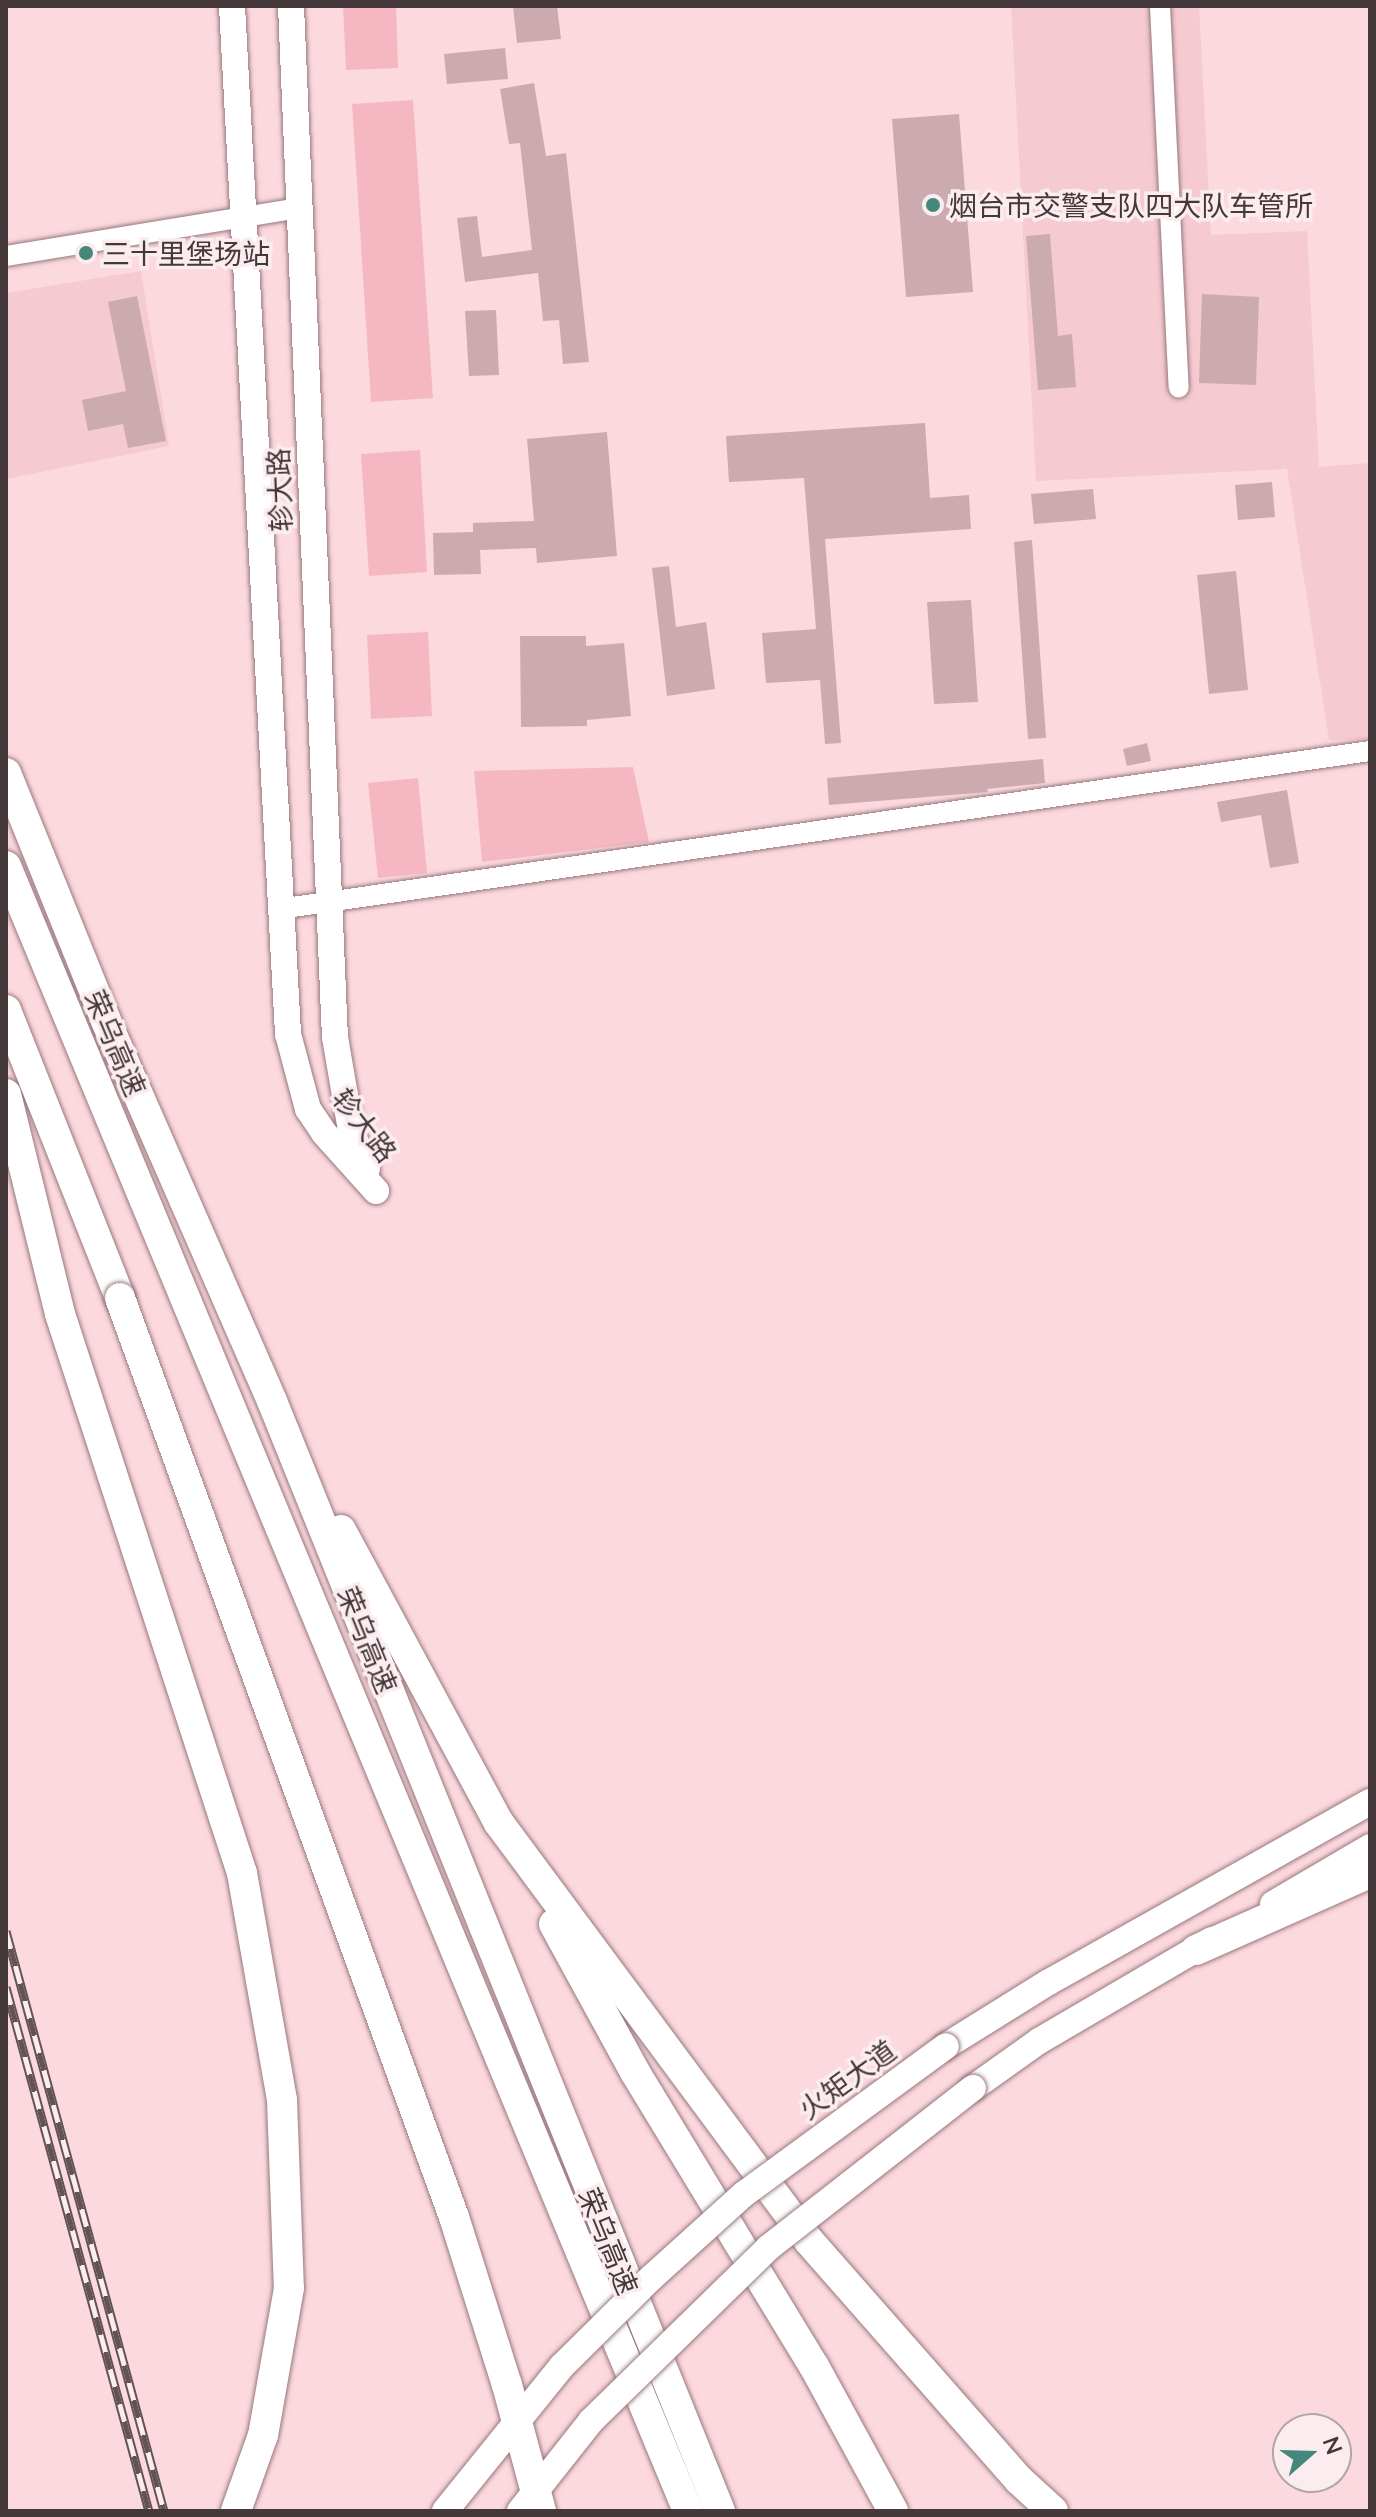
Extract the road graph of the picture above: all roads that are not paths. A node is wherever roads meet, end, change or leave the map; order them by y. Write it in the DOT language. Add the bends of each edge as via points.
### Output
graph roads {
  1 [pos="232,6"];
  2 [pos="291,6"];
  3 [pos="1160,6"];
  4 [pos="299,208"];
  5 [pos="244,214"];
  6 [pos="6,256"];
  7 [pos="1179,388"];
  8 [pos="1370,751"];
  9 [pos="6,773"];
  10 [pos="6,866"];
  11 [pos="328,903"];
  12 [pos="279,909"];
  13 [pos="6,1010"];
  14 [pos="6,1094"];
  15 [pos="272,1401"];
  16 [pos="1370,1802"];
  17 [pos="499,1823"];
  18 [pos="1370,1847"];
  19 [pos="1370,1873"];
  20 [pos="1196,1950"];
  21 [pos="236,2511"];
  22 [pos="445,2511"];
  23 [pos="520,2511"];
  24 [pos="541,2511"];
  25 [pos="688,2511"];
  26 [pos="720,2511"];
  27 [pos="893,2511"];
  28 [pos="1053,2511"];
  1 -- 5 [label="main road, 轸大路"];
  2 -- 4 [label="main road, 轸大路"];
  3 -- 7 [label="street"];
  4 -- 5 [label="street"];
  4 -- 11 [label="main road, 轸大路"];
  5 -- 6 [label="street"];
  5 -- 12 [label="main road, 轸大路"];
  8 -- 11 [label="street"];
  9 -- 15 [label="highway, 荣乌高速" via="106,1021"];
  10 -- 25 [label="highway, 荣乌高速"];
  11 -- 12 [label="street"];
  11 -- 12 [label="main road, 轸大路" via="340,1081 351,1131 376,1191 324,1133 299,1085 288,1034"];
  13 -- 24 [label="highway, bridge" via="120,1298 454,2217"];
  14 -- 21 [label="highway" via="60,1314 242,1873 282,2100 289,2288 263,2435"];
  15 -- 17 [label="highway"];
  15 -- 26 [label="highway, 荣乌高速"];
  16 -- 22 [label="main road, 火矩大道, bridge" via="946,2046 744,2194 562,2366"];
  17 -- 27 [label="highway" via="635,2072 814,2366"];
  17 -- 28 [label="highway" via="809,2241 1019,2480"];
  18 -- 20 [label="main road"];
  19 -- 20 [label="highway"];
  20 -- 23 [label="main road, bridge" via="1039,2041 768,2248 591,2421"];
}
